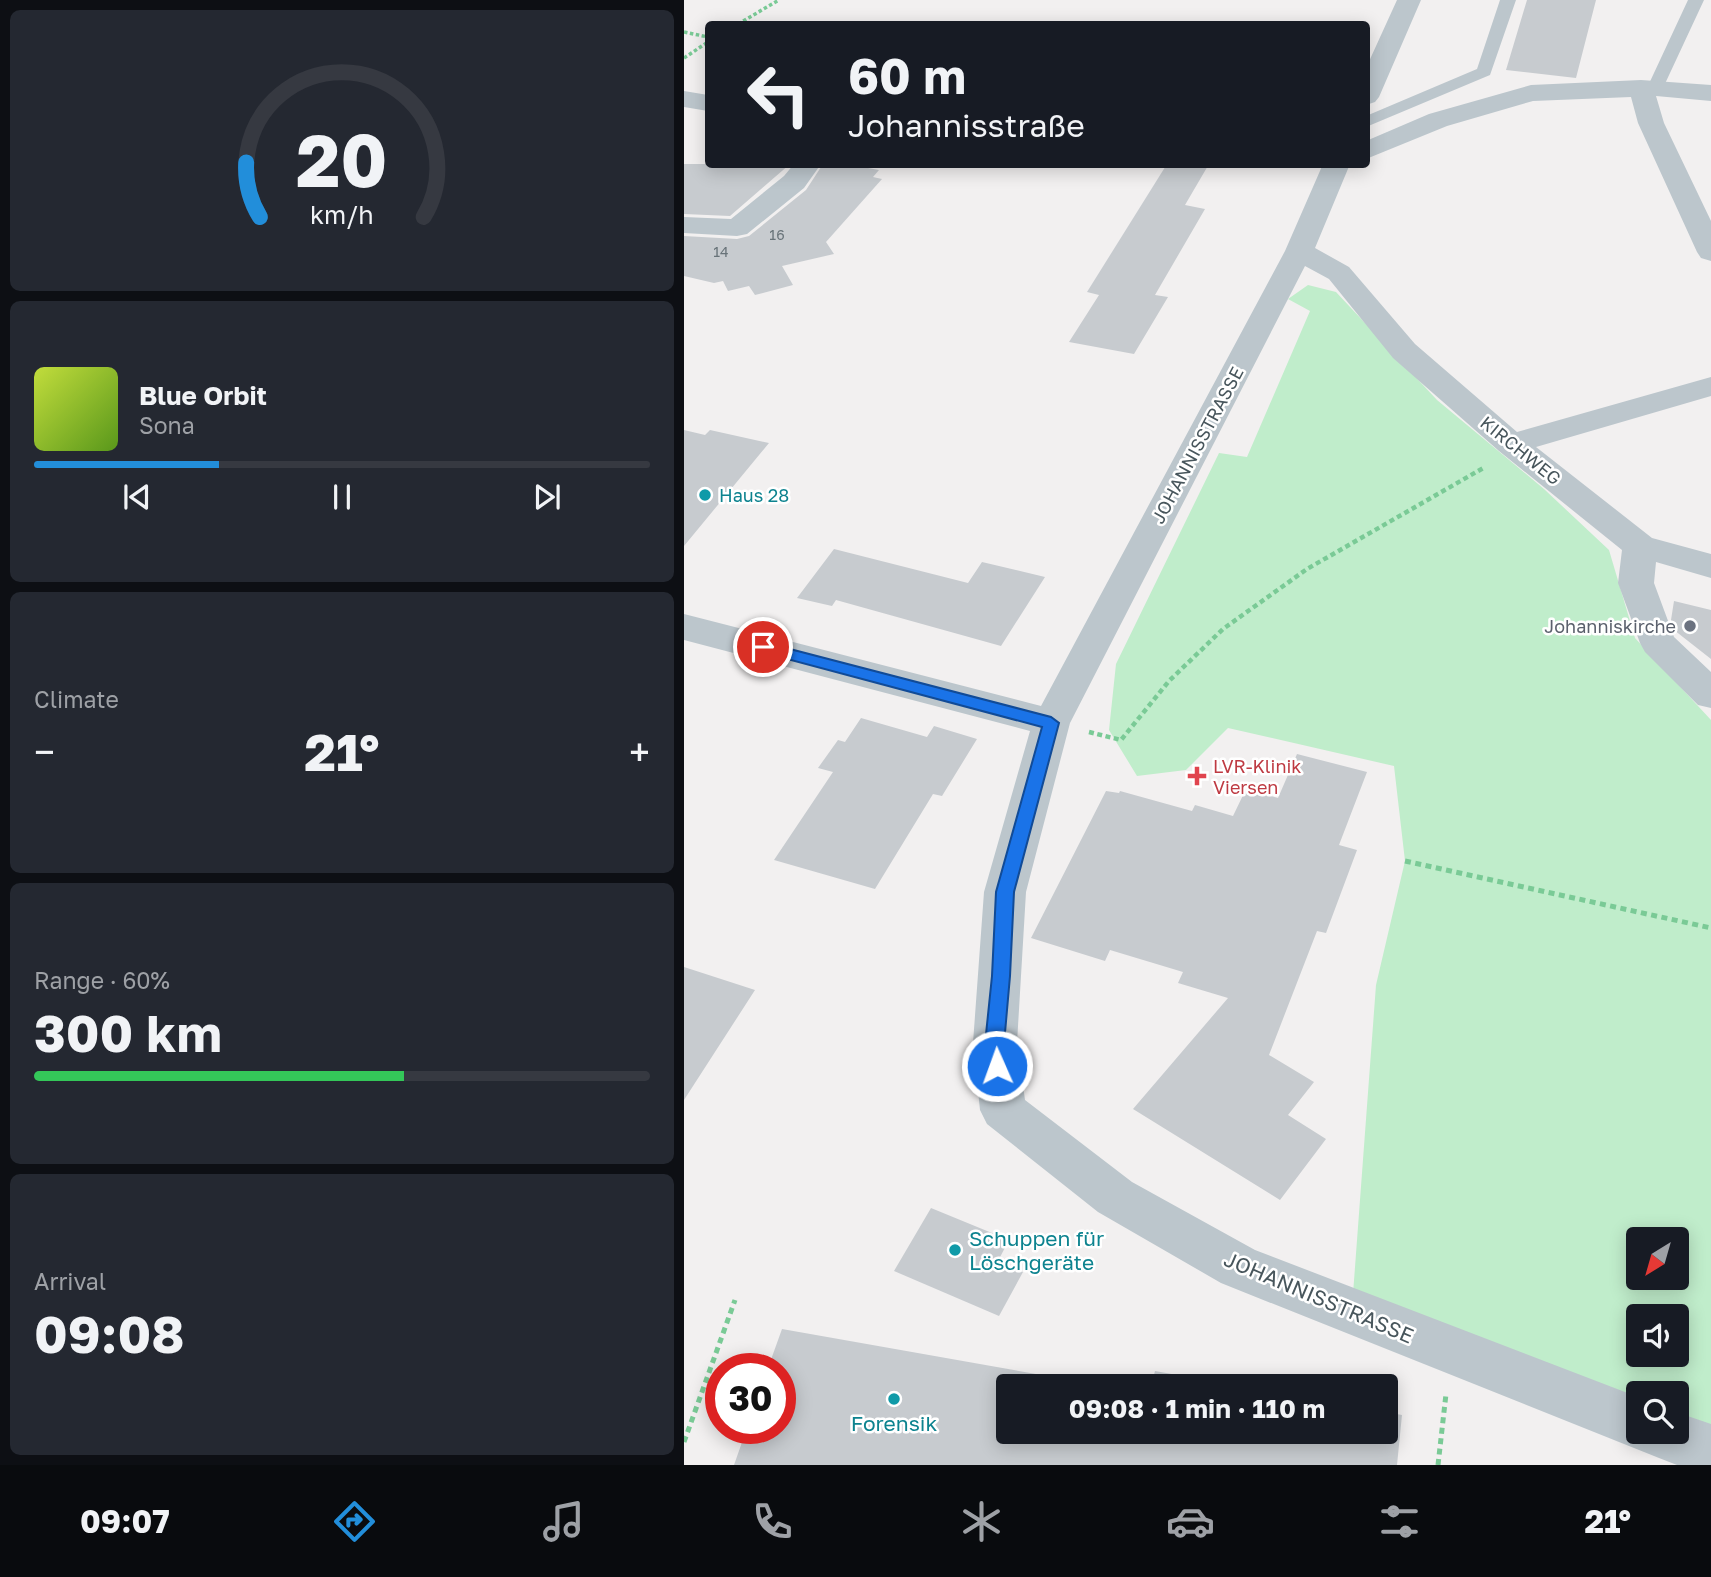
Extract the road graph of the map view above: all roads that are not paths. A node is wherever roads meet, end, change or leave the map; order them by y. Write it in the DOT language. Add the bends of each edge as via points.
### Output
graph roads {
  1 [pos="1409,0"];
  2 [pos="1508,0"];
  3 [pos="1696,0"];
  4 [pos="1370,88"];
  5 [pos="1648,88"];
  6 [pos="1711,93"];
  7 [pos="684,99"];
  8 [pos="705,102"];
  9 [pos="1370,120"];
  10 [pos="1370,149"];
  11 [pos="805,168"];
  12 [pos="1335,168"];
  13 [pos="684,225"];
  14 [pos="1299,251"];
  15 [pos="1711,252"];
  16 [pos="1711,386"];
  17 [pos="1514,446"];
  18 [pos="1640,546"];
  19 [pos="1711,566"];
  20 [pos="684,626"];
  21 [pos="1711,695"];
  22 [pos="1051,723"];
  23 [pos="1626,1418"];
  24 [pos="1689,1443"];
  25 [pos="1711,1451"];
  1 -- 4 [label="street"];
  2 -- 9 [label="lane" via="1484,72"];
  3 -- 5 [label="lane"];
  5 -- 6 [label="street"];
  5 -- 10 [label="street" via="1531,93 1438,120"];
  5 -- 15 [label="street" via="1651,123"];
  7 -- 8 [label="street"];
  11 -- 13 [label="street" via="737,229"];
  12 -- 14 [label="street, JOHANNISSTRASSE"];
  14 -- 17 [label="street, KIRCHWEG" via="1339,273 1404,351"];
  14 -- 22 [label="street, JOHANNISSTRASSE"];
  16 -- 17 [label="street"];
  17 -- 18 [label="street, KIRCHWEG"];
  18 -- 19 [label="street, KIRCHWEG"];
  18 -- 21 [label="street" via="1635,583 1658,643"];
  20 -- 22 [label="street"];
  22 -- 23 [label="street, JOHANNISSTRASSE" via="1005,892 995,1044 1003,1110 1115,1197 1238,1266"];
  24 -- 25 [label="street"];
}
